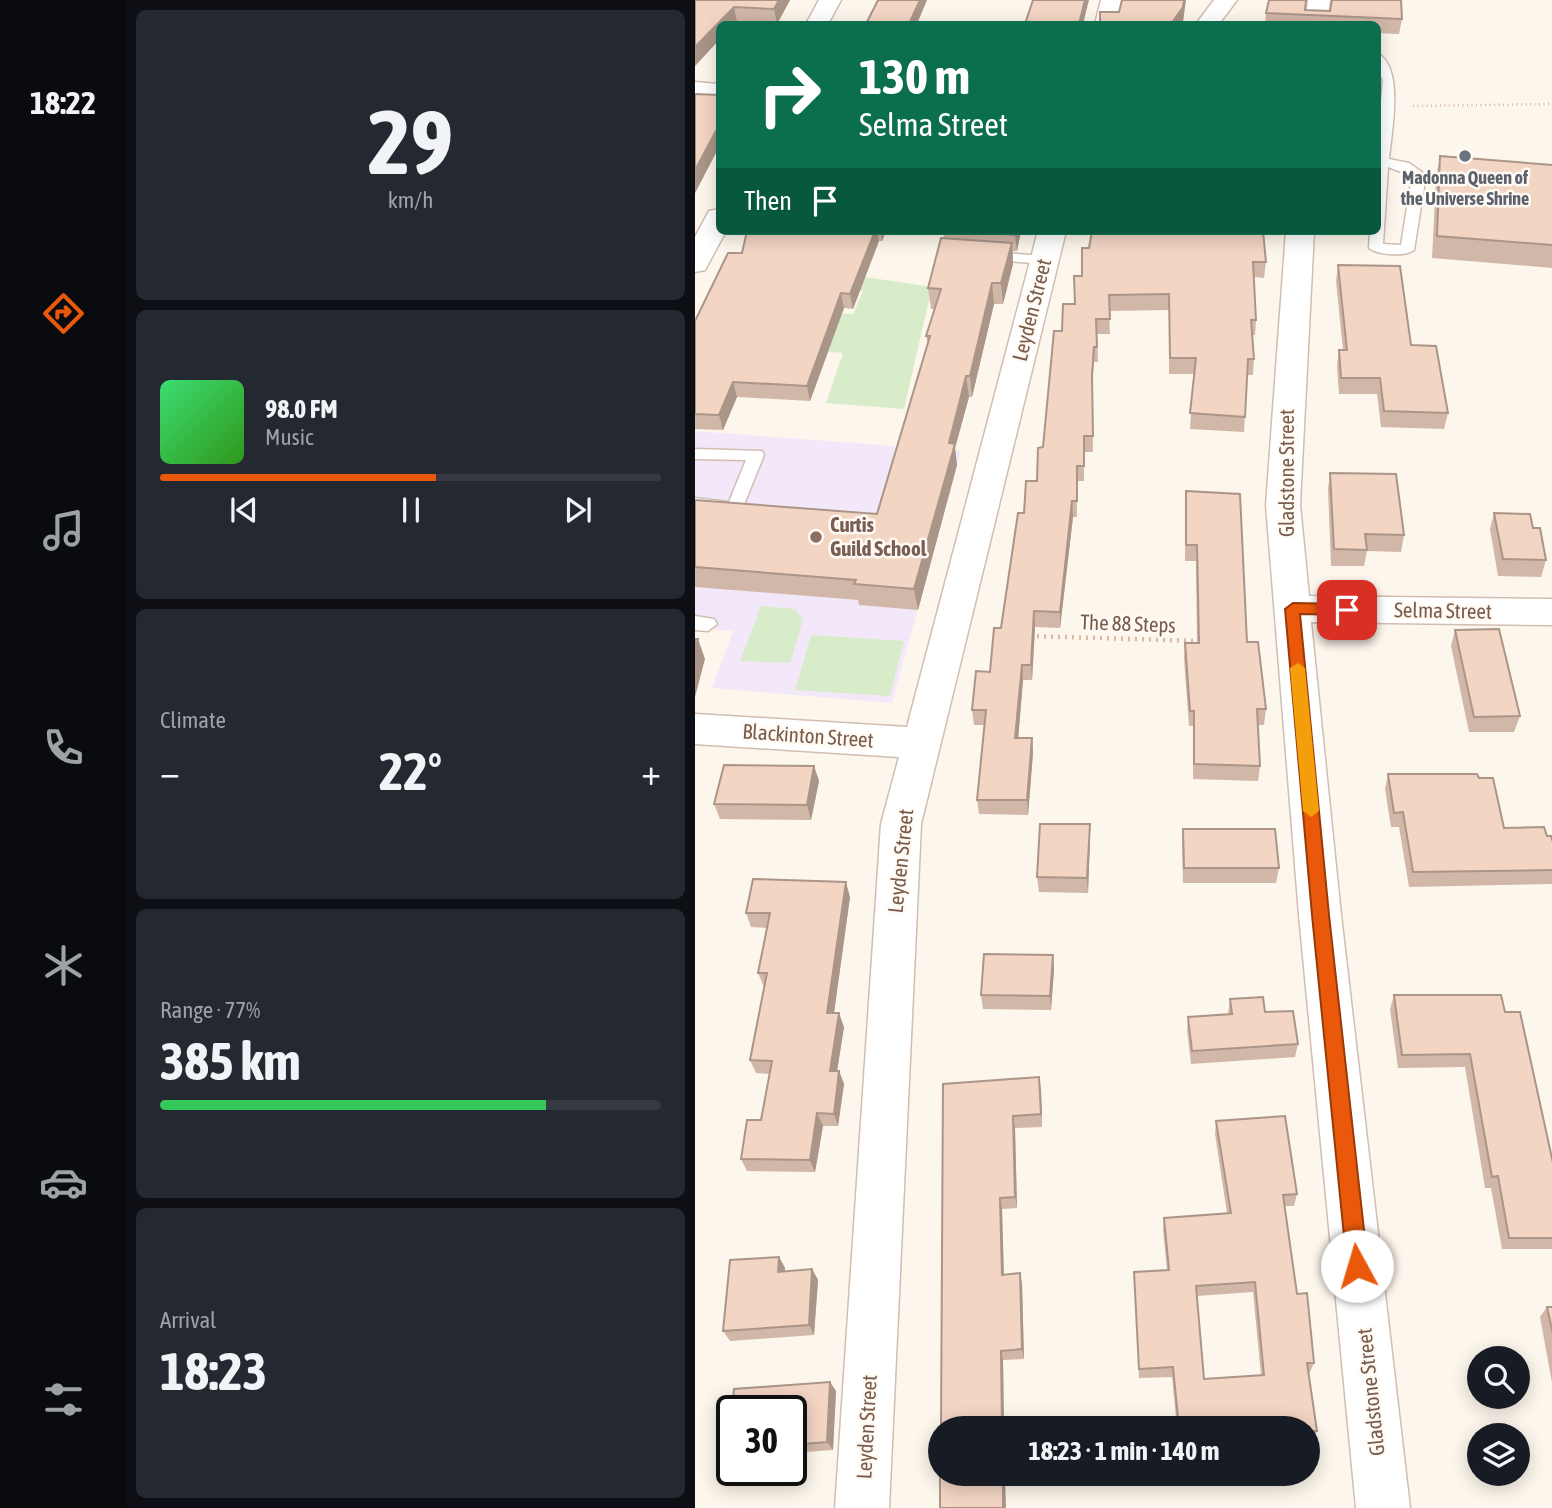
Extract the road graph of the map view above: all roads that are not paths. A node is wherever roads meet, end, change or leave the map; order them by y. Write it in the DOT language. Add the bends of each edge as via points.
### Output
graph roads {
  1 [pos="830,0"];
  2 [pos="1112,0"];
  3 [pos="1226,0"];
  4 [pos="1319,0"];
  5 [pos="819,21"];
  6 [pos="1107,21"];
  7 [pos="1209,21"];
  8 [pos="1316,21"];
  9 [pos="1381,64"];
  10 [pos="695,89"];
  11 [pos="716,91"];
  12 [pos="1383,162"];
  13 [pos="1381,183"];
  14 [pos="716,222"];
  15 [pos="1300,235"];
  16 [pos="1377,235"];
  17 [pos="1048,245"];
  18 [pos="699,250"];
  19 [pos="978,255"];
  20 [pos="695,454"];
  21 [pos="695,504"];
  22 [pos="1293,609"];
  23 [pos="1552,612"];
  24 [pos="695,729"];
  25 [pos="921,743"];
  26 [pos="862,1508"];
  27 [pos="1383,1508"];
  1 -- 5 [label="street"];
  2 -- 6 [label="street"];
  3 -- 7 [label="street"];
  4 -- 8 [label="street"];
  9 -- 12 [label="lane" via="1389,80"];
  10 -- 11 [label="street"];
  12 -- 13 [label="lane"];
  12 -- 16 [label="lane" via="1419,175 1407,250 1376,248"];
  14 -- 18 [label="street"];
  15 -- 22 [label="street, Gladstone Street" via="1283,505"];
  17 -- 19 [label="lane"];
  17 -- 25 [label="street, Leyden Street"];
  20 -- 21 [label="lane" via="756,455 735,508"];
  22 -- 23 [label="street, Selma Street"];
  22 -- 27 [label="street, Gladstone Street" via="1320,915"];
  24 -- 25 [label="street, Blackinton Street"];
  25 -- 26 [label="street, Leyden Street" via="901,824"];
}
